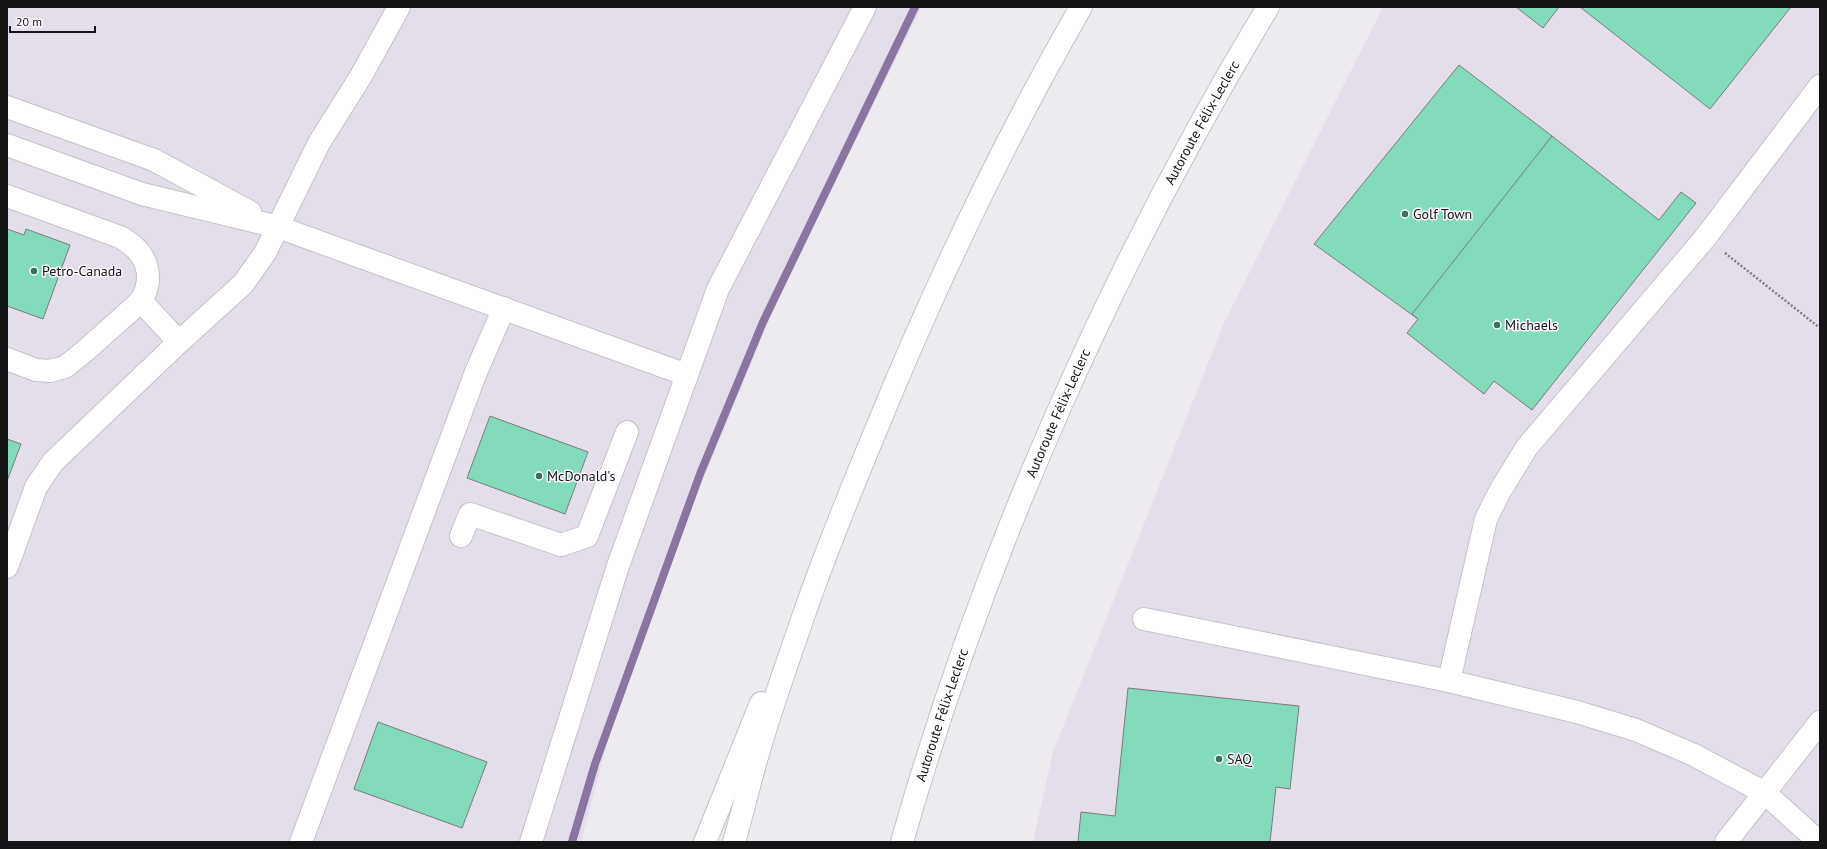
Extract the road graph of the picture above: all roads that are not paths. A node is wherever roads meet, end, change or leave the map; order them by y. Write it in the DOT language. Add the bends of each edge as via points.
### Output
graph roads {
  1 [pos="399,7"];
  2 [pos="865,7"];
  3 [pos="1081,7"];
  4 [pos="1268,7"];
  5 [pos="1820,86"];
  6 [pos="7,107"];
  7 [pos="7,145"];
  8 [pos="7,196"];
  9 [pos="278,227"];
  10 [pos="141,301"];
  11 [pos="504,308"];
  12 [pos="179,342"];
  13 [pos="7,359"];
  14 [pos="687,375"];
  15 [pos="627,432"];
  16 [pos="840,518"];
  17 [pos="461,536"];
  18 [pos="7,566"];
  19 [pos="1144,618"];
  20 [pos="1449,681"];
  21 [pos="1820,722"];
  22 [pos="1764,793"];
  23 [pos="301,842"];
  24 [pos="531,842"];
  25 [pos="705,842"];
  26 [pos="734,842"];
  27 [pos="902,842"];
  28 [pos="1726,842"];
  29 [pos="1819,842"];
  1 -- 9 [label="main road" via="319,144"];
  2 -- 14 [label="main road" via="718,289"];
  3 -- 16 [label="main road" via="980,194 930,303"];
  4 -- 27 [label="main road, Autoroute Félix-Leclerc" via="1155,210 1096,330 1047,439 966,644 922,773"];
  5 -- 20 [label="main road" via="1705,238 1527,447 1486,519"];
  6 -- 9 [label="main road" via="154,160"];
  7 -- 9 [label="main road" via="142,194"];
  8 -- 10 [label="main road" via="131,243 139,250 147,272 146,293"];
  9 -- 11 [label="main road"];
  9 -- 12 [label="main road" via="265,253 244,284"];
  10 -- 12 [label="main road"];
  10 -- 13 [label="main road" via="64,367 50,371 36,370"];
  11 -- 14 [label="main road"];
  11 -- 23 [label="main road" via="476,372"];
  12 -- 18 [label="main road" via="53,462 36,487"];
  14 -- 24 [label="main road" via="618,566"];
  15 -- 17 [label="main road" via="587,536 561,545 470,514"];
  16 -- 25 [label="main road" via="740,752"];
  16 -- 26 [label="main road" via="777,696"];
  19 -- 20 [label="main road"];
  20 -- 22 [label="main road" via="1577,712 1636,730 1694,755"];
  21 -- 22 [label="main road"];
  22 -- 28 [label="main road"];
  22 -- 29 [label="main road"];
}
